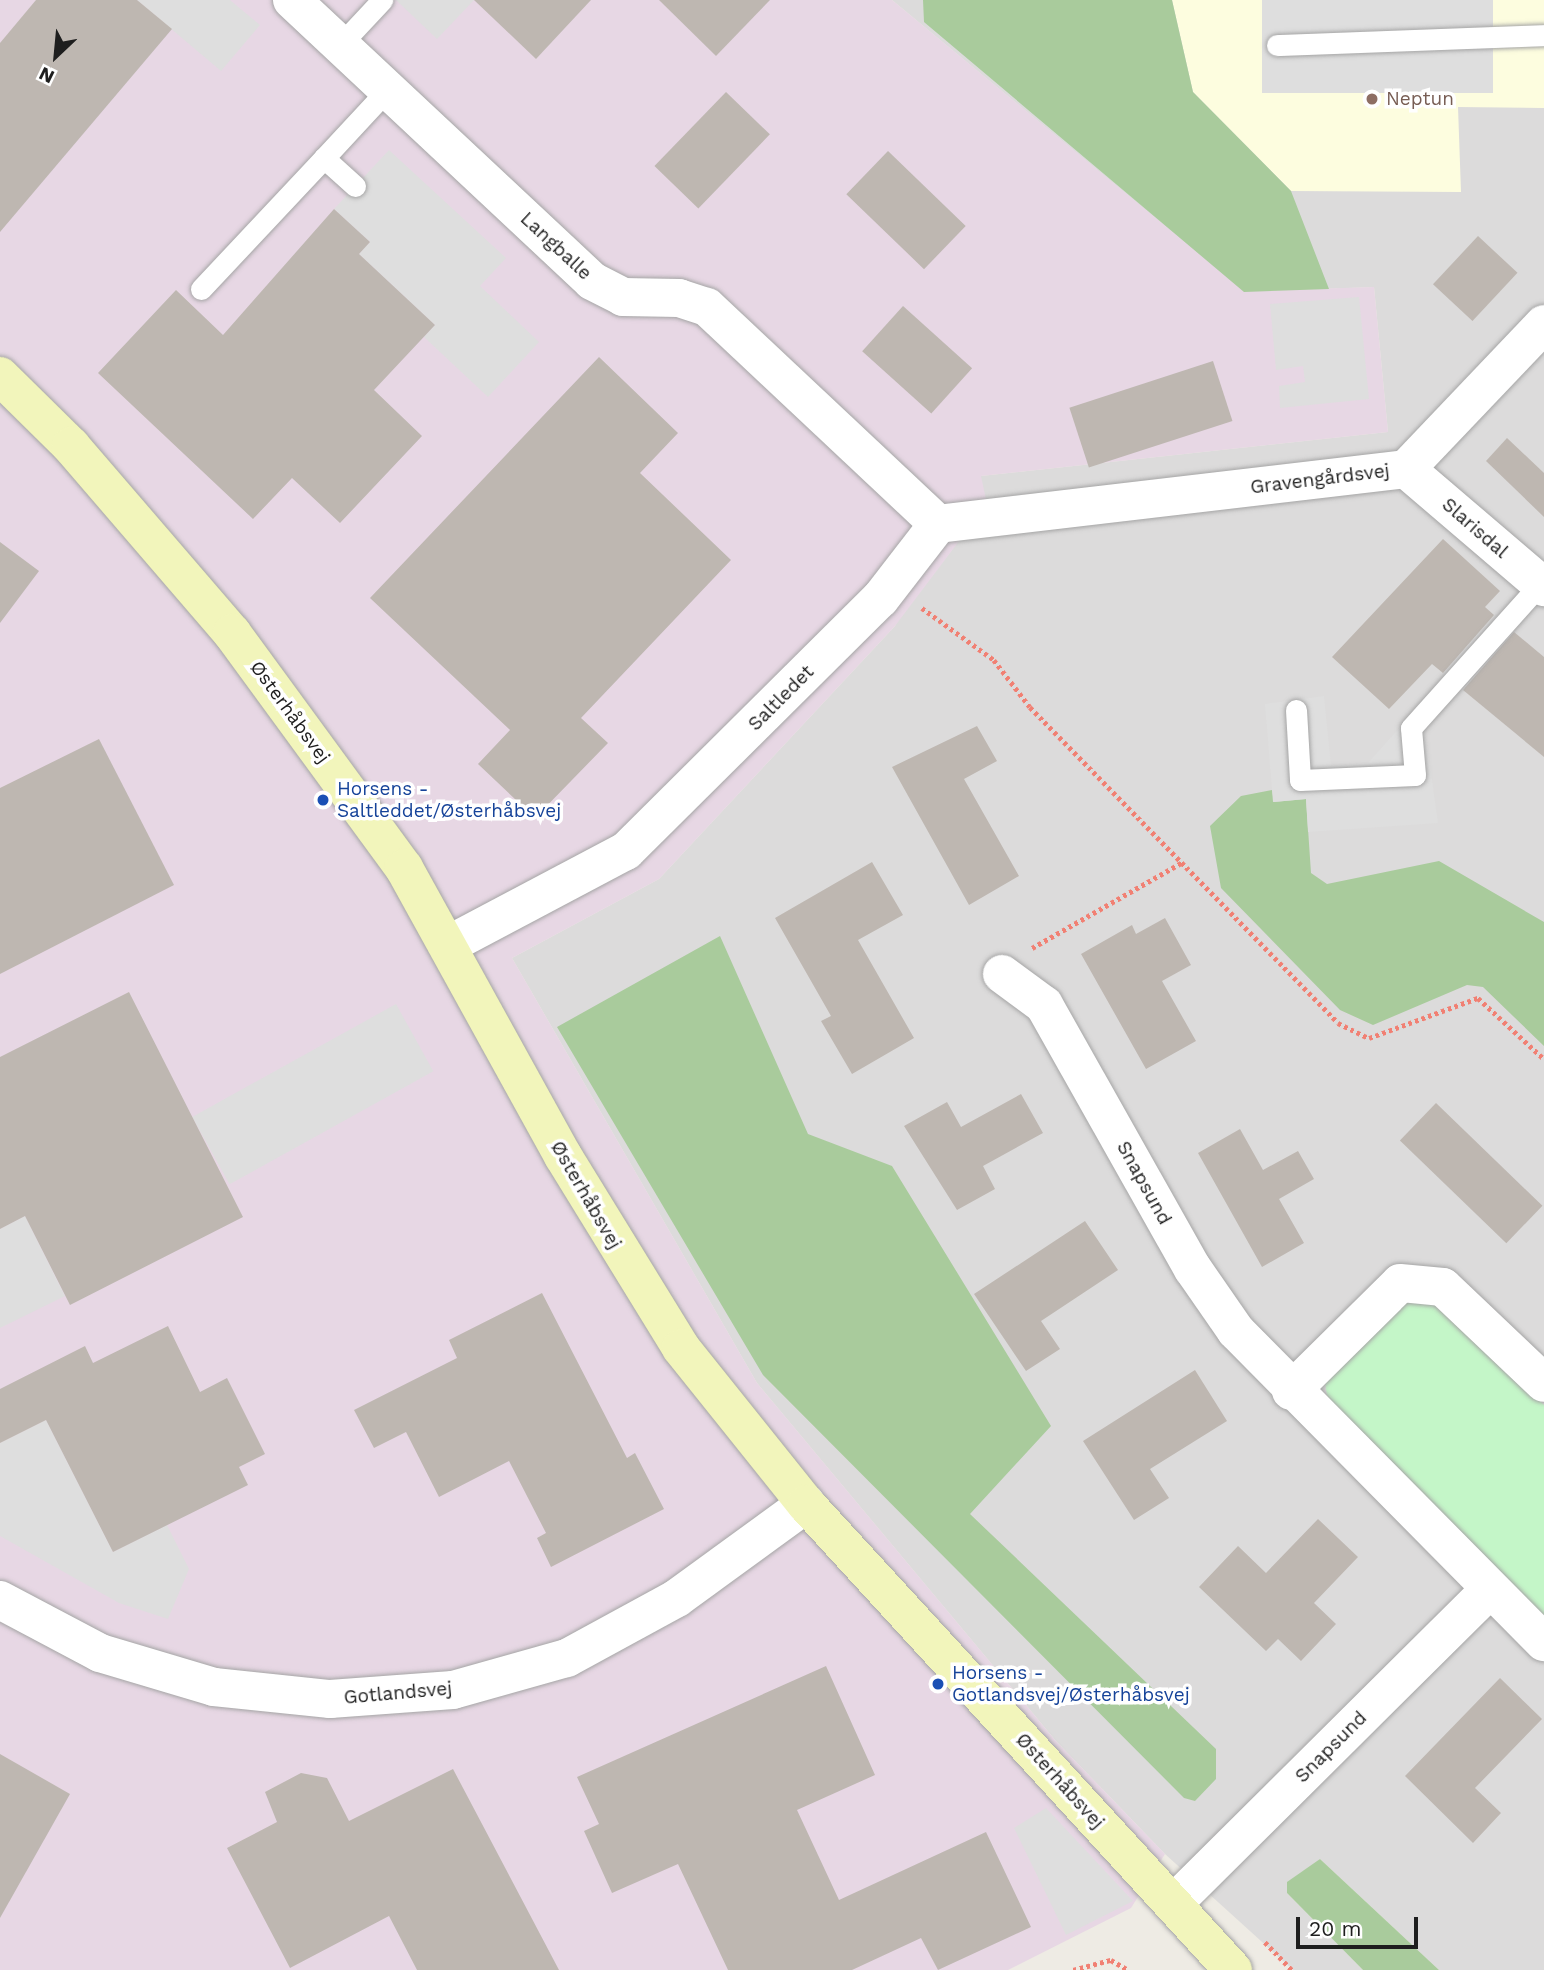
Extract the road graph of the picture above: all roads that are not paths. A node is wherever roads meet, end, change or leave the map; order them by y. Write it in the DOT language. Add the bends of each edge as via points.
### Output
graph roads {
  1 [pos="292,0"];
  2 [pos="382,0"];
  3 [pos="1544,36"];
  4 [pos="340,45"];
  5 [pos="1277,46"];
  6 [pos="388,89"];
  7 [pos="324,158"];
  8 [pos="355,186"];
  9 [pos="201,289"];
  10 [pos="1544,324"];
  11 [pos="0,376"];
  12 [pos="1406,468"];
  13 [pos="938,524"];
  14 [pos="1542,586"];
  15 [pos="1296,710"];
  16 [pos="450,944"];
  17 [pos="1002,974"];
  18 [pos="1544,1383"];
  19 [pos="1291,1391"];
  20 [pos="806,1504"];
  21 [pos="1489,1590"];
  22 [pos="0,1600"];
  23 [pos="1544,1642"];
  24 [pos="1173,1905"];
  25 [pos="1233,1970"];
  1 -- 4 [label="street, Langballe"];
  2 -- 4 [label="lane"];
  3 -- 5 [label="lane"];
  4 -- 6 [label="street, Langballe"];
  6 -- 7 [label="lane"];
  6 -- 13 [label="street, Langballe" via="592,281 623,297 678,298 707,307"];
  7 -- 8 [label="lane"];
  7 -- 9 [label="lane"];
  10 -- 12 [label="street, Gravengårdsvej"];
  11 -- 16 [label="street, Østerhåbsvej" via="71,446 232,633 404,868"];
  12 -- 13 [label="street, Gravengårdsvej"];
  12 -- 14 [label="street, Slarisdal"];
  13 -- 16 [label="street, Saltledet" via="891,585 626,851"];
  14 -- 15 [label="lane" via="1411,728 1415,775 1300,780"];
  16 -- 20 [label="street, Østerhåbsvej" via="629,1269 681,1348"];
  17 -- 19 [label="street, Snapsund" via="1044,1005 1193,1269"];
  18 -- 19 [label="street" via="1443,1287 1400,1283"];
  19 -- 21 [label="street, Snapsund"];
  20 -- 22 [label="street, Gotlandsvej" via="677,1598 567,1658 453,1690 330,1699 214,1687 100,1653"];
  20 -- 24 [label="street, Østerhåbsvej"];
  21 -- 23 [label="street, Snapsund"];
  21 -- 24 [label="street, Snapsund"];
  24 -- 25 [label="street, Østerhåbsvej"];
}
